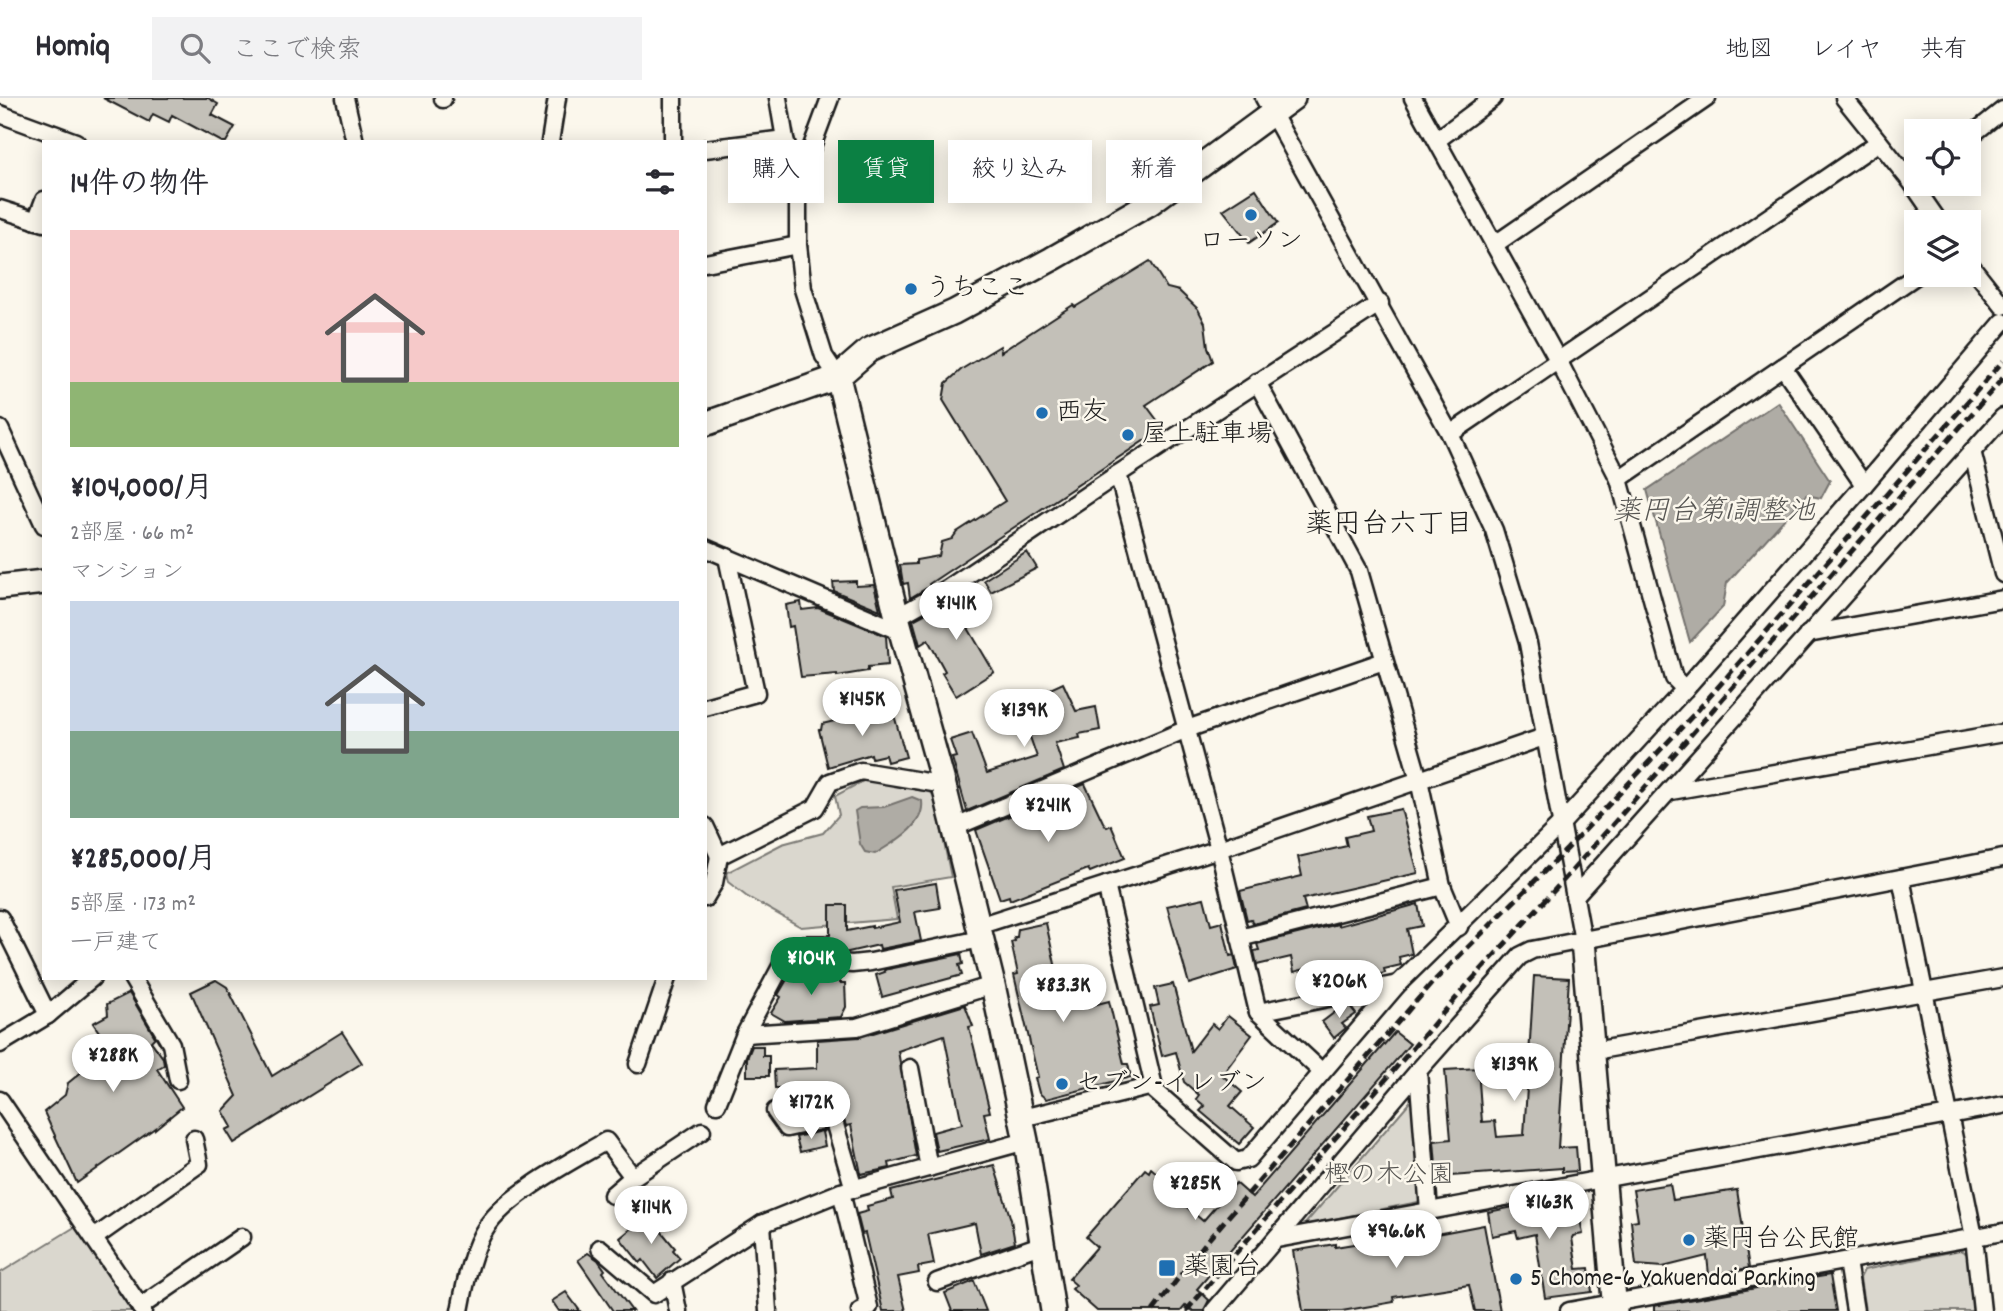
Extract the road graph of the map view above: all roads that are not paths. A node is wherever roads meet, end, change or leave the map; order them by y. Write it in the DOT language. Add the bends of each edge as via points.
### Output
graph roads {
  1 [pos="345,98"];
  2 [pos="557,98"];
  3 [pos="673,98"];
  4 [pos="778,98"];
  5 [pos="830,98"];
  6 [pos="1293,98"];
  7 [pos="1413,98"];
  8 [pos="1493,98"];
  9 [pos="1707,98"];
  10 [pos="1844,98"];
  11 [pos="1269,105"];
  12 [pos="2003,110"];
  13 [pos="0,114"];
  14 [pos="1981,127"];
  15 [pos="785,139"];
  16 [pos="67,140"];
  17 [pos="355,140"];
  18 [pos="550,140"];
  19 [pos="673,140"];
  20 [pos="814,140"];
  21 [pos="1437,140"];
  22 [pos="1879,142"];
  23 [pos="707,149"];
  24 [pos="1904,170"];
  25 [pos="798,203"];
  26 [pos="0,209"];
  27 [pos="40,222"];
  28 [pos="798,245"];
  29 [pos="1494,245"];
  30 [pos="707,263"];
  31 [pos="1981,278"];
  32 [pos="1904,284"];
  33 [pos="1380,303"];
  34 [pos="2003,306"];
  35 [pos="2003,322"];
  36 [pos="1558,360"];
  37 [pos="1783,367"];
  38 [pos="838,377"];
  39 [pos="1257,382"];
  40 [pos="2003,416"];
  41 [pos="707,420"];
  42 [pos="0,429"];
  43 [pos="1450,434"];
  44 [pos="1972,451"];
  45 [pos="1118,474"];
  46 [pos="1619,479"];
  47 [pos="1864,485"];
  48 [pos="42,521"];
  49 [pos="707,549"];
  50 [pos="727,557"];
  51 [pos="2003,574"];
  52 [pos="42,582"];
  53 [pos="0,587"];
  54 [pos="2003,599"];
  55 [pos="900,625"];
  56 [pos="1808,634"];
  57 [pos="1384,661"];
  58 [pos="1685,689"];
  59 [pos="707,706"];
  60 [pos="1187,729"];
  61 [pos="2003,733"];
  62 [pos="1544,737"];
  63 [pos="1419,780"];
  64 [pos="943,782"];
  65 [pos="1671,791"];
  66 [pos="1561,824"];
  67 [pos="953,828"];
  68 [pos="707,830"];
  69 [pos="1219,849"];
  70 [pos="719,856"];
  71 [pos="2003,858"];
  72 [pos="1901,878"];
  73 [pos="1106,885"];
  74 [pos="1442,886"];
  75 [pos="707,895"];
  76 [pos="1574,897"];
  77 [pos="0,918"];
  78 [pos="1459,927"];
  79 [pos="979,933"];
  80 [pos="1240,939"];
  81 [pos="1583,942"];
  82 [pos="2003,978"];
  83 [pos="90,980"];
  84 [pos="133,980"];
  85 [pos="666,980"];
  86 [pos="1398,984"];
  87 [pos="993,985"];
  88 [pos="1924,992"];
  89 [pos="1258,1012"];
  90 [pos="48,1015"];
  91 [pos="746,1034"];
  92 [pos="0,1044"];
  93 [pos="1594,1051"];
  94 [pos="638,1064"];
  95 [pos="910,1068"];
  96 [pos="1418,1071"];
  97 [pos="1322,1072"];
  98 [pos="178,1080"];
  99 [pos="1153,1086"];
  100 [pos="0,1100"];
  101 [pos="716,1104"];
  102 [pos="2003,1105"];
  103 [pos="775,1111"];
  104 [pos="1950,1115"];
  105 [pos="1024,1129"];
  106 [pos="702,1131"];
  107 [pos="194,1139"];
  108 [pos="929,1168"];
  109 [pos="634,1177"];
  110 [pos="1602,1179"];
  111 [pos="848,1190"];
  112 [pos="611,1195"];
  113 [pos="1429,1211"];
  114 [pos="762,1224"];
  115 [pos="2003,1232"];
  116 [pos="242,1237"];
  117 [pos="1974,1237"];
  118 [pos="93,1238"];
  119 [pos="1277,1239"];
  120 [pos="1043,1244"];
  121 [pos="600,1248"];
  122 [pos="1847,1261"];
  123 [pos="672,1281"];
  124 [pos="937,1282"];
  125 [pos="1614,1307"];
  126 [pos="141,1309"];
  127 [pos="460,1311"];
  128 [pos="678,1311"];
  129 [pos="768,1311"];
  130 [pos="860,1311"];
  131 [pos="1053,1311"];
  132 [pos="1214,1311"];
  133 [pos="1569,1311"];
  134 [pos="1854,1311"];
  135 [pos="1982,1311"];
  1 -- 17 [label="street"];
  2 -- 18 [label="street"];
  3 -- 19 [label="street"];
  4 -- 15 [label="street"];
  5 -- 20 [label="street"];
  6 -- 11 [label="street"];
  7 -- 21 [label="street"];
  8 -- 21 [label="street"];
  9 -- 29 [label="street"];
  10 -- 22 [label="street"];
  11 -- 33 [label="street"];
  11 -- 38 [label="street" via="1150,203 954,312 869,350"];
  12 -- 14 [label="street"];
  13 -- 16 [label="street"];
  15 -- 23 [label="street"];
  21 -- 29 [label="street"];
  22 -- 24 [label="street"];
  22 -- 36 [label="street"];
  25 -- 28 [label="street"];
  26 -- 27 [label="street"];
  28 -- 30 [label="street"];
  28 -- 38 [label="street" via="803,289 824,356"];
  29 -- 36 [label="street"];
  31 -- 34 [label="street"];
  32 -- 37 [label="street"];
  33 -- 39 [label="street"];
  33 -- 43 [label="street"];
  35 -- 47 [label="street"];
  36 -- 43 [label="street"];
  36 -- 46 [label="street"];
  37 -- 46 [label="street"];
  37 -- 47 [label="street"];
  38 -- 41 [label="street"];
  38 -- 55 [label="street"];
  39 -- 45 [label="street"];
  39 -- 57 [label="street" via="1359,571"];
  40 -- 44 [label="street"];
  42 -- 48 [label="street"];
  43 -- 62 [label="street" via="1494,530 1511,582 1528,643"];
  44 -- 51 [label="street"];
  44 -- 56 [label="street"];
  45 -- 55 [label="street"];
  45 -- 60 [label="street"];
  46 -- 58 [label="street" via="1674,678"];
  47 -- 58 [label="street"];
  49 -- 50 [label="street"];
  50 -- 55 [label="street"];
  50 -- 59 [label="street" via="756,693"];
  52 -- 53 [label="street"];
  54 -- 56 [label="street"];
  55 -- 64 [label="street"];
  56 -- 65 [label="street"];
  57 -- 60 [label="street"];
  57 -- 63 [label="street"];
  58 -- 66 [label="street"];
  60 -- 67 [label="street"];
  60 -- 69 [label="street"];
  61 -- 65 [label="street"];
  62 -- 63 [label="street"];
  62 -- 66 [label="street"];
  63 -- 69 [label="street"];
  63 -- 74 [label="street"];
  64 -- 67 [label="street"];
  64 -- 70 [label="street" via="861,771 830,782 815,808"];
  65 -- 76 [label="street"];
  66 -- 76 [label="street"];
  66 -- 78 [label="street"];
  67 -- 79 [label="street"];
  68 -- 70 [label="street"];
  69 -- 73 [label="street"];
  69 -- 80 [label="street"];
  70 -- 75 [label="street"];
  71 -- 72 [label="street"];
  72 -- 81 [label="street"];
  72 -- 88 [label="street"];
  73 -- 79 [label="street"];
  73 -- 99 [label="street"];
  74 -- 78 [label="street"];
  74 -- 80 [label="street"];
  76 -- 81 [label="street"];
  77 -- 90 [label="street"];
  78 -- 86 [label="street"];
  79 -- 87 [label="street"];
  79 -- 91 [label="street" via="861,963 785,959"];
  80 -- 89 [label="street"];
  81 -- 93 [label="street"];
  81 -- 96 [label="street" via="1520,956"];
  82 -- 88 [label="street"];
  83 -- 90 [label="street"];
  84 -- 98 [label="street" via="171,1044"];
  85 -- 94 [label="street"];
  86 -- 89 [label="street"];
  86 -- 97 [label="street"];
  87 -- 91 [label="street" via="857,1027"];
  87 -- 105 [label="street"];
  88 -- 93 [label="street"];
  88 -- 104 [label="street"];
  89 -- 97 [label="street"];
  90 -- 92 [label="street"];
  91 -- 101 [label="street"];
  93 -- 110 [label="street"];
  95 -- 108 [label="street"];
  96 -- 113 [label="street"];
  96 -- 119 [label="street"];
  97 -- 99 [label="street" via="1243,1162 1236,1162"];
  99 -- 105 [label="street"];
  100 -- 118 [label="street"];
  102 -- 104 [label="street"];
  103 -- 111 [label="street" via="786,1128 833,1118"];
  104 -- 110 [label="street"];
  104 -- 117 [label="street"];
  105 -- 108 [label="street"];
  105 -- 120 [label="street"];
  106 -- 109 [label="street"];
  107 -- 118 [label="street" via="199,1164"];
  108 -- 111 [label="street"];
  109 -- 112 [label="street"];
  109 -- 127 [label="street" via="606,1141 515,1199 486,1227 468,1271"];
  110 -- 113 [label="street"];
  110 -- 125 [label="street"];
  111 -- 114 [label="street"];
  111 -- 130 [label="street" via="869,1307"];
  113 -- 119 [label="street"];
  114 -- 123 [label="street"];
  114 -- 129 [label="street"];
  115 -- 117 [label="street"];
  116 -- 126 [label="street"];
  117 -- 122 [label="street"];
  117 -- 135 [label="street"];
  118 -- 126 [label="street"];
  119 -- 132 [label="street"];
  120 -- 124 [label="street"];
  120 -- 131 [label="street"];
  121 -- 123 [label="street" via="654,1294"];
  122 -- 125 [label="street"];
  122 -- 134 [label="street"];
  123 -- 128 [label="street"];
  125 -- 133 [label="street"];
}
